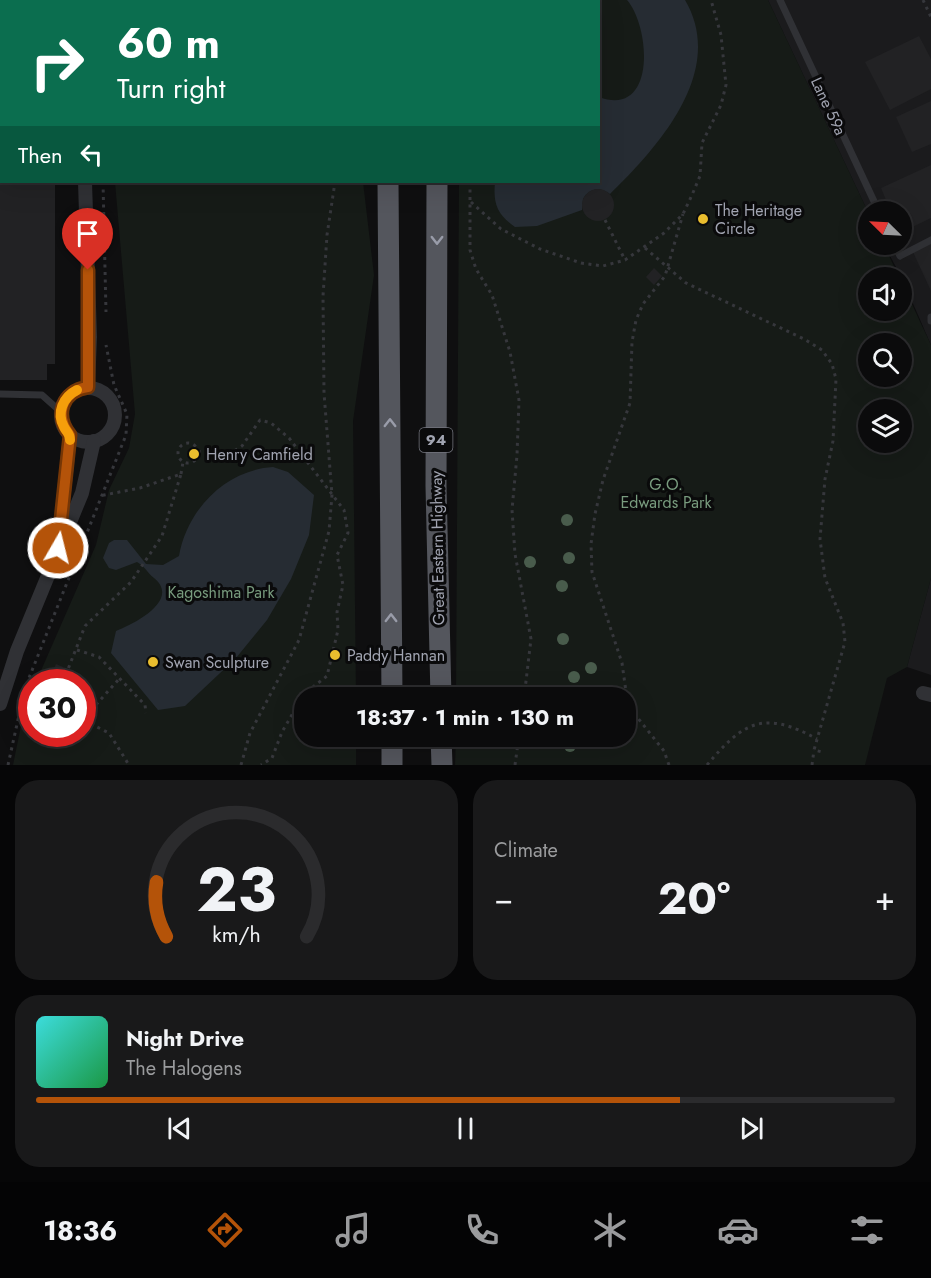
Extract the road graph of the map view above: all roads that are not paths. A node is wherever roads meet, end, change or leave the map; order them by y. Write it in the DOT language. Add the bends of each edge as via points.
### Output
graph roads {
  1 [pos="780,0"];
  2 [pos="85,183"];
  3 [pos="388,183"];
  4 [pos="437,183"];
  5 [pos="874,201"];
  6 [pos="931,240"];
  7 [pos="912,250"];
  8 [pos="88,387"];
  9 [pos="0,394"];
  10 [pos="61,412"];
  11 [pos="70,435"];
  12 [pos="94,441"];
  13 [pos="58,548"];
  14 [pos="392,687"];
  15 [pos="441,687"];
  16 [pos="0,704"];
  17 [pos="392,747"];
  18 [pos="441,747"];
  19 [pos="392,765"];
  20 [pos="442,765"];
  1 -- 5 [label="lane, Lane 59a"];
  2 -- 8 [label="street"];
  14 -- 3 [label="highway, one-way"];
  4 -- 15 [label="highway, Great Eastern Highway / 94, one-way" via="436,486"];
  6 -- 7 [label="lane"];
  8 -- 10 [label="street" via="67,397"];
  8 -- 12 [label="street" via="104,393 114,407 109,432"];
  9 -- 10 [label="lane" via="42,395"];
  10 -- 11 [label="street"];
  11 -- 12 [label="street" via="77,440"];
  11 -- 13 [label="street"];
  12 -- 13 [label="street" via="82,493"];
  13 -- 16 [label="street"];
  17 -- 19 [label="highway"];
  18 -- 20 [label="highway"];
}
